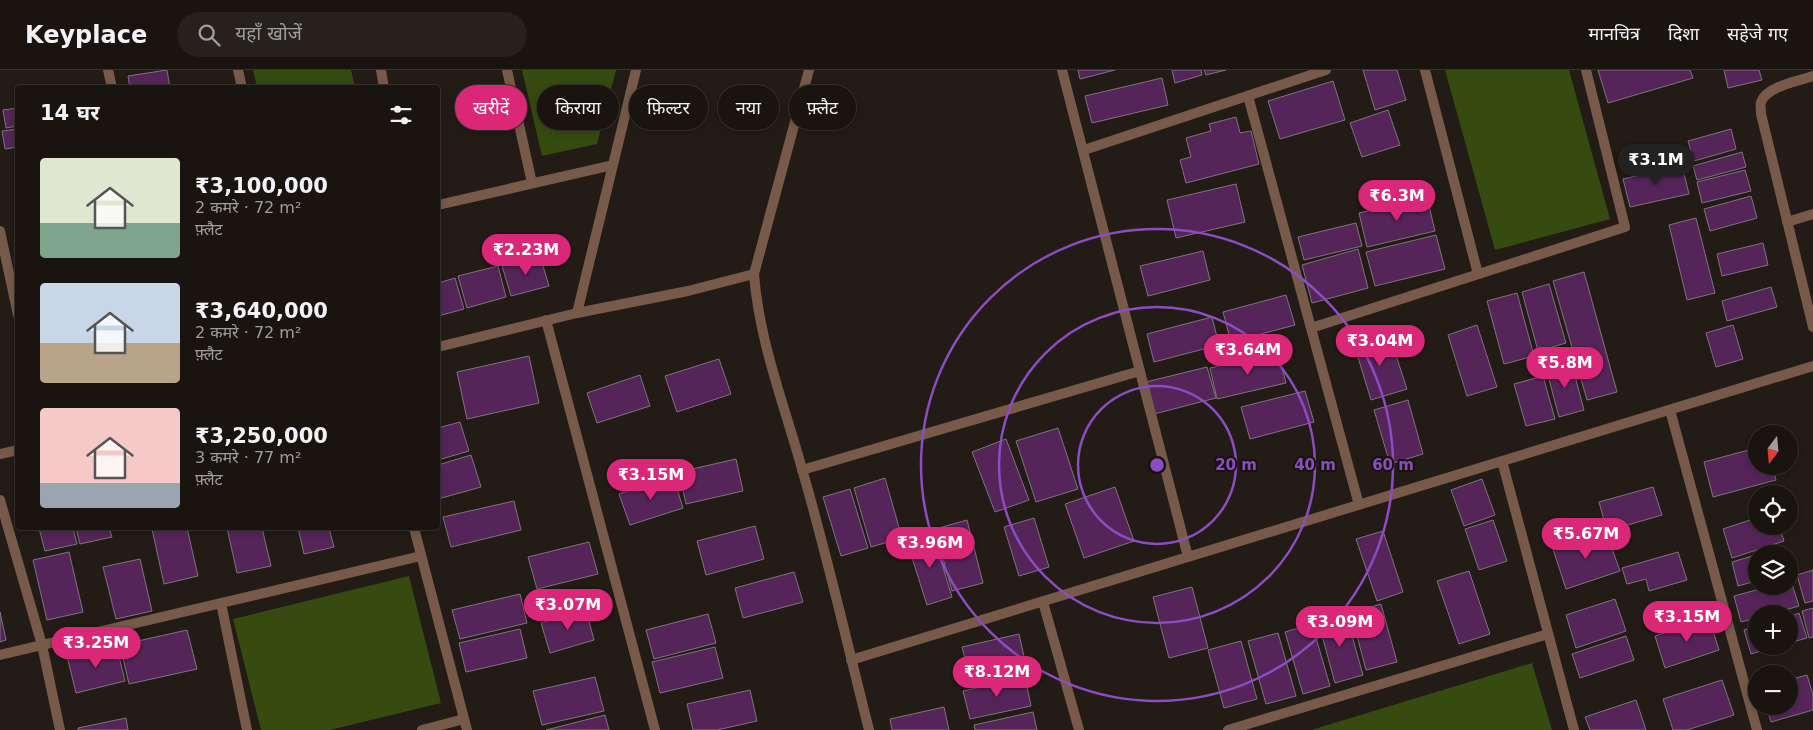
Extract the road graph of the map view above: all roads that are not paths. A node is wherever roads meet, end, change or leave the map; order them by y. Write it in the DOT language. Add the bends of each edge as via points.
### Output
graph roads {
  1 [pos="108,70"];
  2 [pos="238,70"];
  3 [pos="381,70"];
  4 [pos="507,70"];
  5 [pos="636,70"];
  6 [pos="808,70"];
  7 [pos="1062,70"];
  8 [pos="1326,70"];
  9 [pos="1424,70"];
  10 [pos="1586,70"];
  11 [pos="1813,76"];
  12 [pos="111,85"];
  13 [pos="241,85"];
  14 [pos="384,85"];
  15 [pos="1248,96"];
  16 [pos="1084,150"];
  17 [pos="613,165"];
  18 [pos="532,183"];
  19 [pos="440,205"];
  20 [pos="1813,214"];
  21 [pos="1787,222"];
  22 [pos="0,231"];
  23 [pos="754,274"];
  24 [pos="1478,274"];
  25 [pos="15,301"];
  26 [pos="576,313"];
  27 [pos="546,320"];
  28 [pos="1813,327"];
  29 [pos="1311,328"];
  30 [pos="440,346"];
  31 [pos="1813,366"];
  32 [pos="1140,371"];
  33 [pos="1670,410"];
  34 [pos="15,451"];
  35 [pos="0,454"];
  36 [pos="1502,461"];
  37 [pos="802,470"];
  38 [pos="0,500"];
  39 [pos="1359,505"];
  40 [pos="415,530"];
  41 [pos="422,556"];
  42 [pos="1188,557"];
  43 [pos="1042,602"];
  44 [pos="220,603"];
  45 [pos="1548,634"];
  46 [pos="42,645"];
  47 [pos="0,655"];
  48 [pos="851,660"];
  49 [pos="464,719"];
  50 [pos="1261,725"];
  51 [pos="60,730"];
  52 [pos="247,730"];
  53 [pos="422,730"];
  54 [pos="467,730"];
  55 [pos="655,730"];
  56 [pos="869,730"];
  57 [pos="1079,730"];
  58 [pos="1228,730"];
  59 [pos="1574,730"];
  60 [pos="1757,730"];
  1 -- 12 [label="street"];
  2 -- 13 [label="street"];
  3 -- 14 [label="street"];
  4 -- 18 [label="street"];
  5 -- 17 [label="street"];
  6 -- 23 [label="street"];
  7 -- 16 [label="street"];
  8 -- 15 [label="street"];
  9 -- 24 [label="street"];
  10 -- 24 [label="street" via="1625,228"];
  11 -- 21 [label="street" via="1768,92 1761,102 1761,114"];
  15 -- 16 [label="street"];
  15 -- 29 [label="street"];
  16 -- 32 [label="street"];
  17 -- 18 [label="street"];
  17 -- 26 [label="street"];
  18 -- 19 [label="street"];
  20 -- 21 [label="street"];
  21 -- 28 [label="street"];
  22 -- 25 [label="street"];
  23 -- 26 [label="street"];
  23 -- 37 [label="street" via="764,340"];
  24 -- 29 [label="street"];
  26 -- 27 [label="street"];
  27 -- 30 [label="street"];
  27 -- 55 [label="street"];
  29 -- 39 [label="street"];
  31 -- 33 [label="street"];
  32 -- 37 [label="street"];
  32 -- 42 [label="street"];
  33 -- 36 [label="street"];
  33 -- 60 [label="street"];
  34 -- 35 [label="street"];
  36 -- 39 [label="street"];
  36 -- 45 [label="street"];
  37 -- 48 [label="street"];
  38 -- 46 [label="street"];
  39 -- 42 [label="street"];
  40 -- 41 [label="street"];
  41 -- 44 [label="street"];
  41 -- 49 [label="street"];
  42 -- 43 [label="street"];
  43 -- 48 [label="street"];
  43 -- 57 [label="street"];
  44 -- 46 [label="street"];
  44 -- 52 [label="street"];
  45 -- 50 [label="street"];
  45 -- 59 [label="street"];
  46 -- 47 [label="street"];
  46 -- 51 [label="street"];
  48 -- 56 [label="street"];
  49 -- 53 [label="street"];
  49 -- 54 [label="street"];
  50 -- 58 [label="street"];
}
